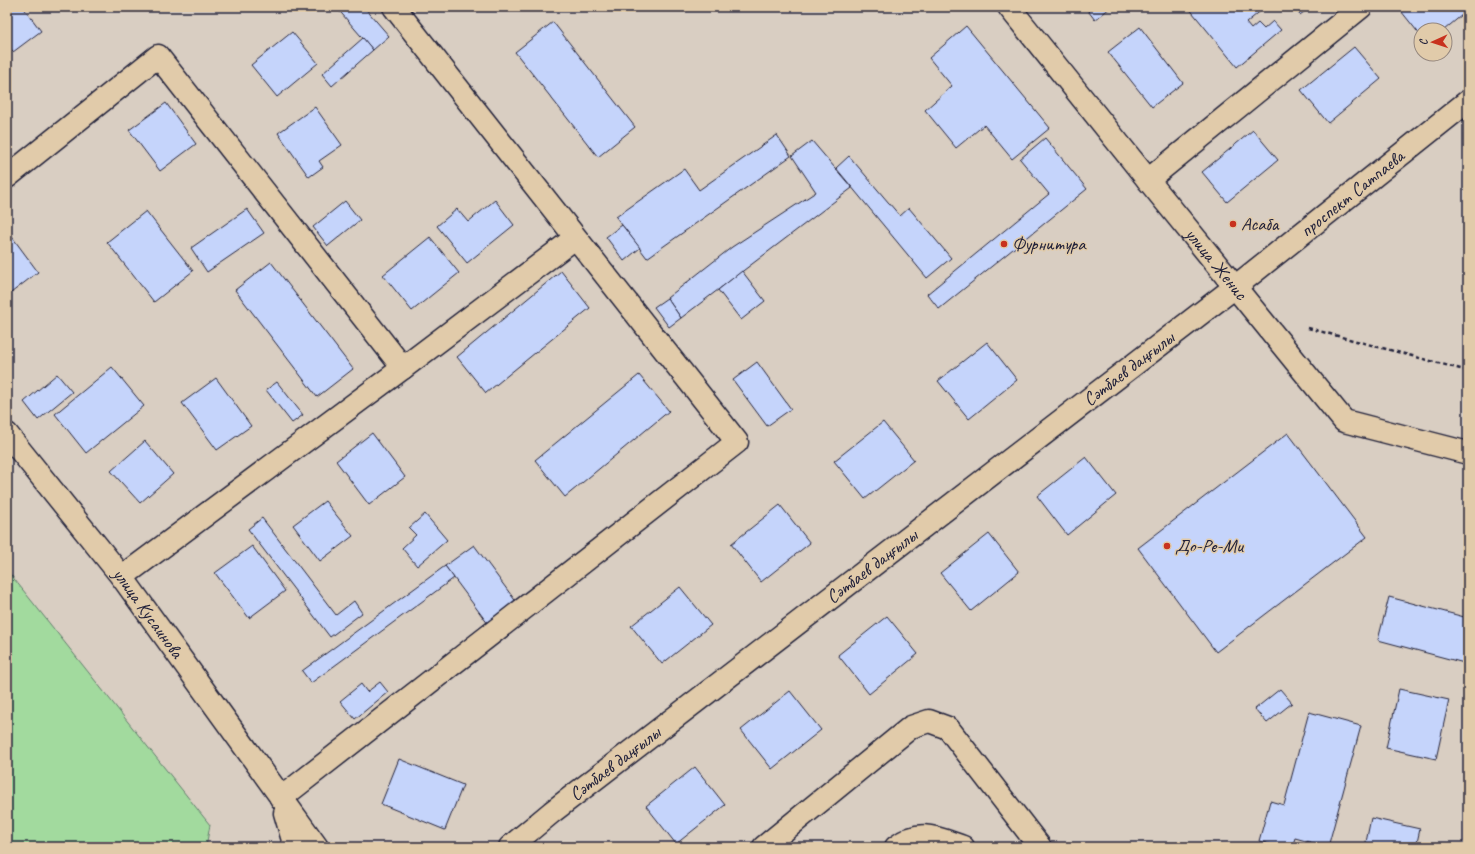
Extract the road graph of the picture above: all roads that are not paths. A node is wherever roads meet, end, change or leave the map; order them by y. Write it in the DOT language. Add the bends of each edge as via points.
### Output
graph roads {
  1 [pos="394,7"];
  2 [pos="1009,7"];
  3 [pos="1361,7"];
  4 [pos="1468,101"];
  5 [pos="7,177"];
  6 [pos="1148,180"];
  7 [pos="575,238"];
  8 [pos="1235,286"];
  9 [pos="403,368"];
  10 [pos="7,434"];
  11 [pos="1468,453"];
  12 [pos="122,577"];
  13 [pos="281,798"];
  14 [pos="295,847"];
  15 [pos="317,847"];
  16 [pos="510,847"];
  17 [pos="764,847"];
  18 [pos="896,847"];
  19 [pos="963,847"];
  20 [pos="1040,847"];
  1 -- 7 [label="street"];
  2 -- 6 [label="street, улица Женис"];
  3 -- 6 [label="street"];
  4 -- 8 [label="street, проспект Сатпаева"];
  5 -- 9 [label="street" via="158,56"];
  6 -- 8 [label="street, улица Женис"];
  7 -- 9 [label="street"];
  7 -- 13 [label="street" via="737,442"];
  8 -- 11 [label="street, улица Женис" via="1344,421"];
  8 -- 16 [label="street, Сәтбаев даңғылы"];
  9 -- 12 [label="street"];
  10 -- 12 [label="street, улица Кусаинова"];
  12 -- 13 [label="street, улица Кусаинова"];
  13 -- 14 [label="street"];
  13 -- 15 [label="street, улица Кусаинова"];
  17 -- 20 [label="street" via="911,727 929,721 948,728"];
  18 -- 19 [label="street" via="906,839 929,835"];
}
